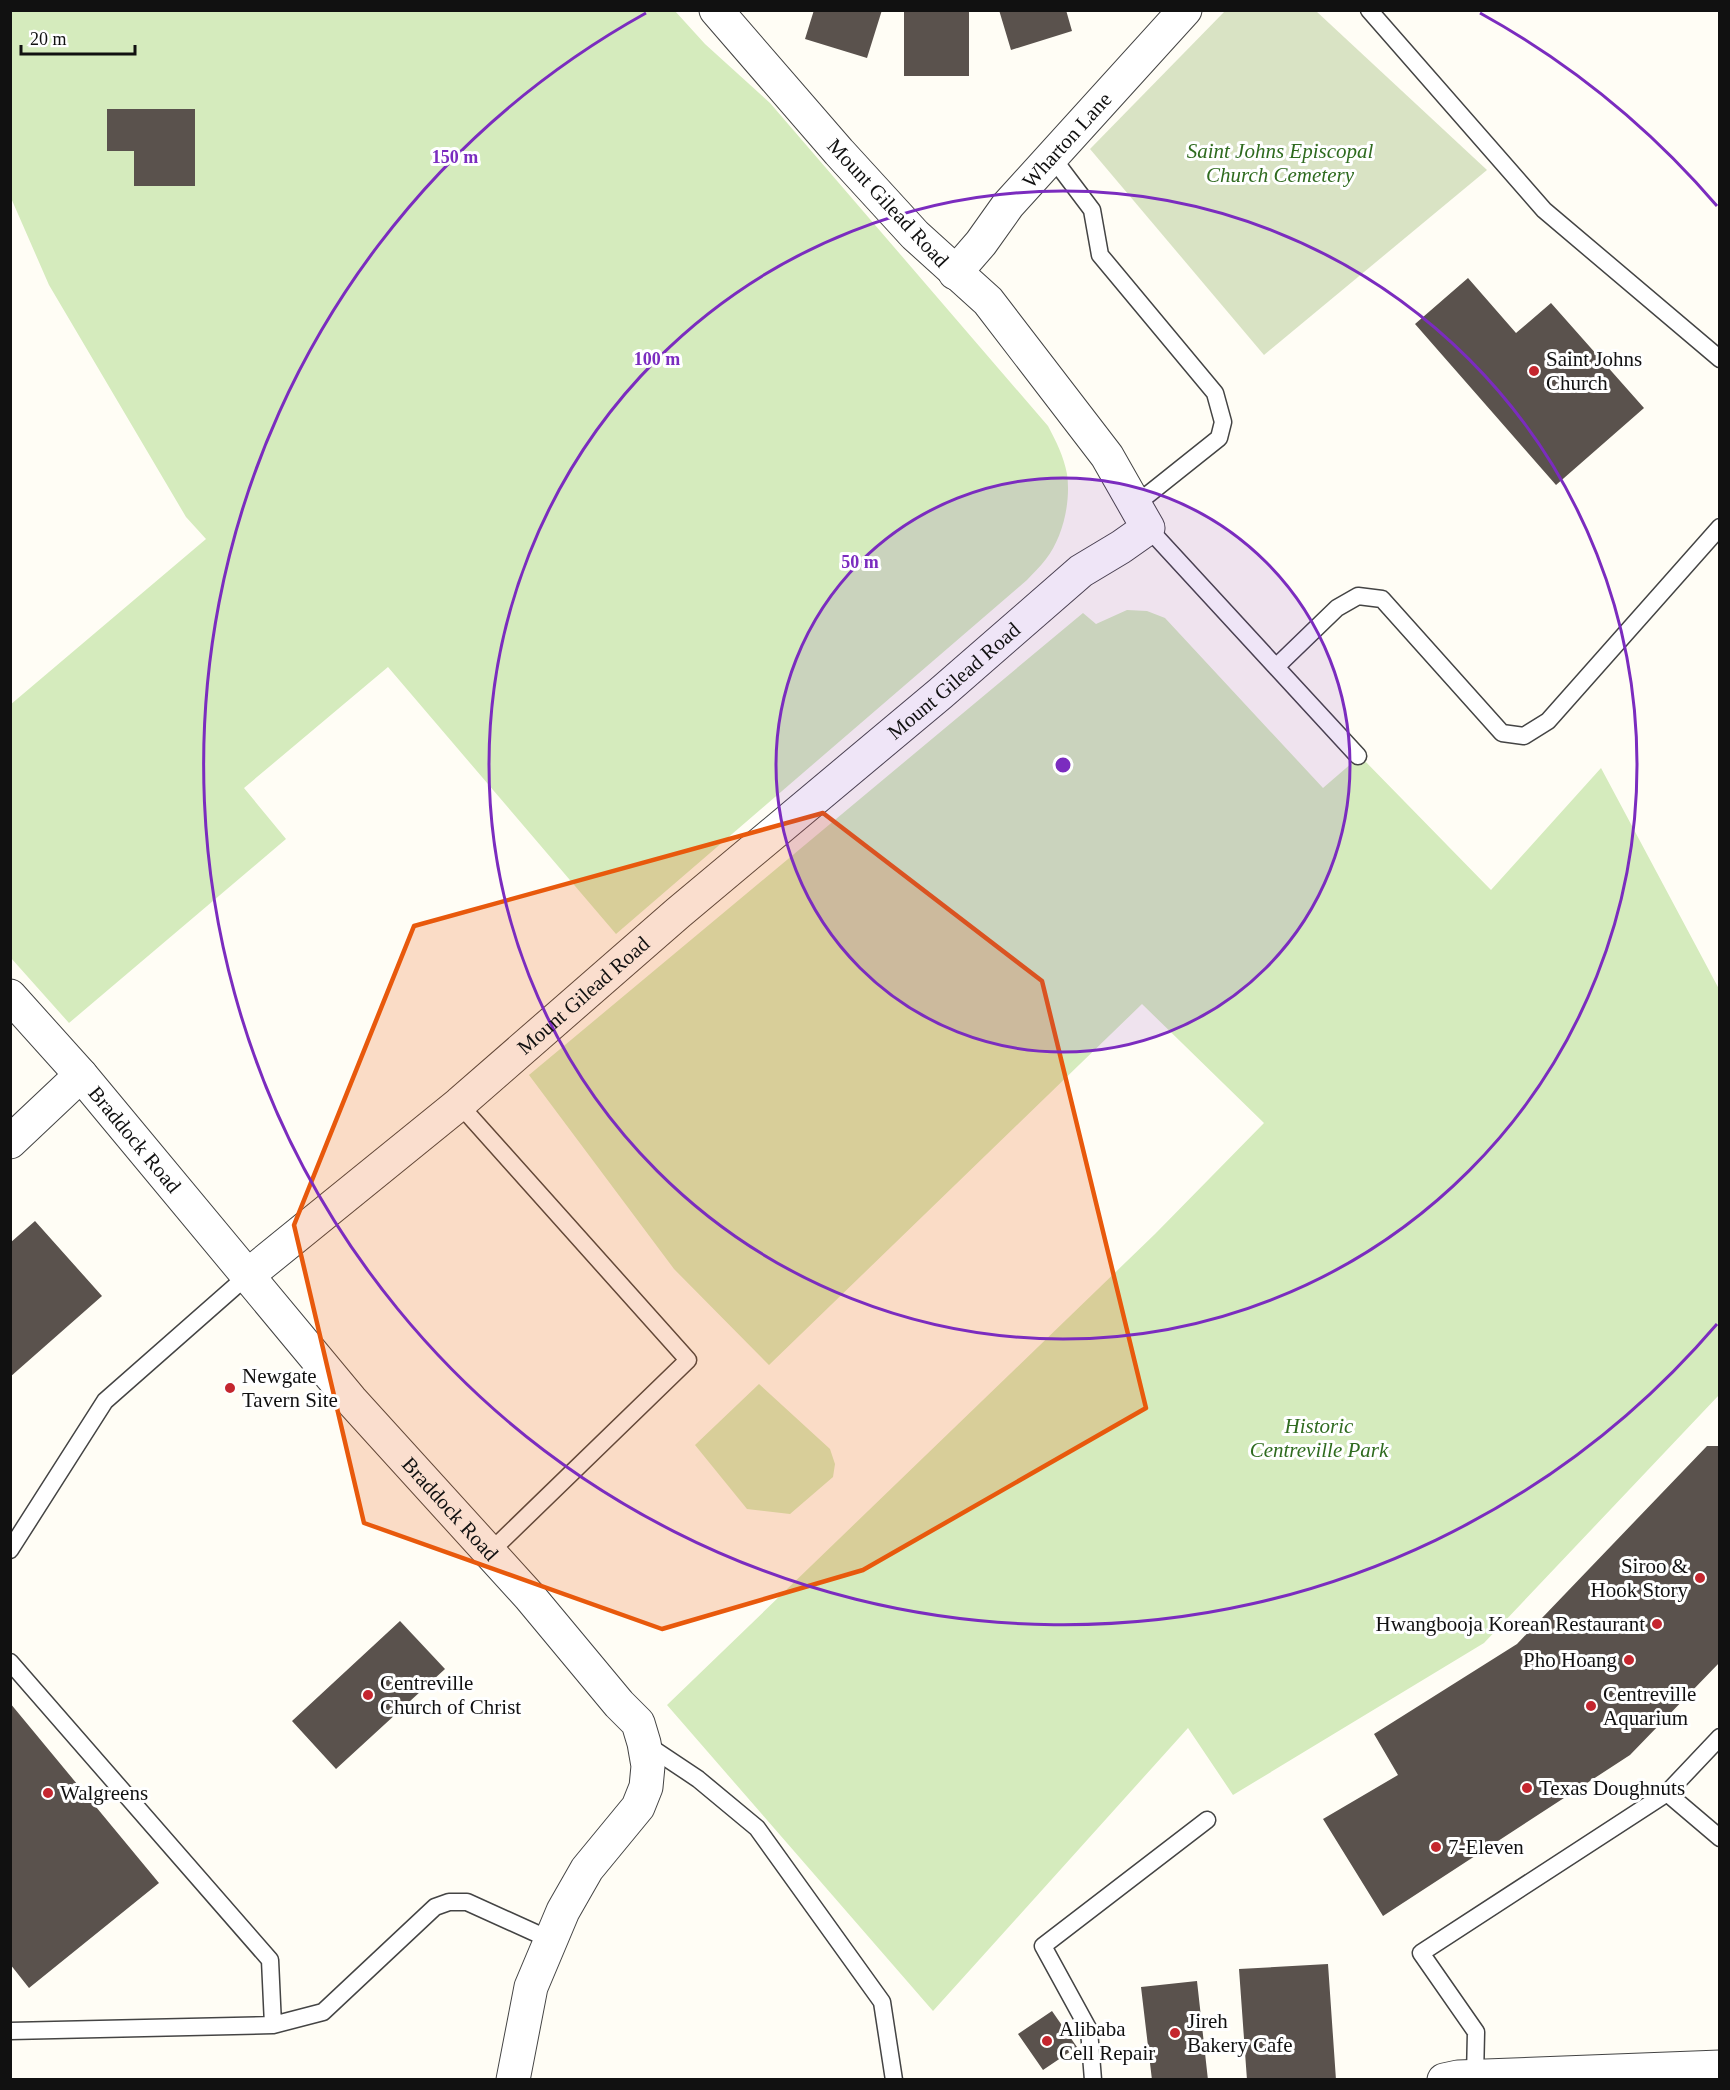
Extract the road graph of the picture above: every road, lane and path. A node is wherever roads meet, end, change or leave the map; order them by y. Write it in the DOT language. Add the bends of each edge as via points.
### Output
graph roads {
  1 [pos="716,10"];
  2 [pos="1185,10"];
  3 [pos="1369,10"];
  4 [pos="1052,157"];
  5 [pos="955,273"];
  6 [pos="1719,359"];
  7 [pos="1141,516"];
  8 [pos="1719,526"];
  9 [pos="1277,666"];
  10 [pos="1358,756"];
  11 [pos="10,996"];
  12 [pos="81,1075"];
  13 [pos="459,1104"];
  14 [pos="10,1142"];
  15 [pos="248,1276"];
  16 [pos="10,1550"];
  17 [pos="489,1553"];
  18 [pos="10,1662"];
  19 [pos="1719,1737"];
  20 [pos="644,1743"];
  21 [pos="1667,1794"];
  22 [pos="1207,1820"];
  23 [pos="1719,1839"];
  24 [pos="551,1940"];
  25 [pos="273,2025"];
  26 [pos="10,2031"];
  27 [pos="1719,2067"];
  28 [pos="1459,2078"];
  29 [pos="513,2079"];
  30 [pos="894,2079"];
  31 [pos="1093,2079"];
  1 -- 5 [label="street, Mount Gilead Road" via="839,152"];
  2 -- 4 [label="street, Wharton Lane"];
  3 -- 6 [label="lane" via="1544,210"];
  4 -- 5 [label="street, Wharton Lane"];
  4 -- 7 [label="lane" via="1092,210 1100,255 1215,393 1223,422 1219,438"];
  5 -- 7 [label="street, Mount Gilead Road" via="994,310 1107,456"];
  7 -- 9 [label="lane"];
  7 -- 13 [label="street, Mount Gilead Road" via="1121,547 1081,571"];
  8 -- 9 [label="lane" via="1548,721 1524,736 1503,733 1382,600 1358,596 1337,608"];
  9 -- 10 [label="lane"];
  11 -- 12 [label="street, Braddock Road"];
  12 -- 14 [label="street"];
  12 -- 15 [label="street, Braddock Road"];
  13 -- 15 [label="street, Mount Gilead Road"];
  13 -- 17 [label="lane" via="688,1360"];
  15 -- 16 [label="lane" via="105,1401"];
  15 -- 17 [label="street, Braddock Road" via="351,1400"];
  17 -- 20 [label="street, Braddock Road" via="638,1724"];
  18 -- 25 [label="lane" via="270,1960"];
  19 -- 21 [label="lane"];
  20 -- 24 [label="street, Braddock Road" via="648,1766 638,1808 587,1869"];
  20 -- 30 [label="lane" via="698,1779 757,1828 882,2002"];
  21 -- 23 [label="lane"];
  21 -- 28 [label="lane" via="1421,1953 1476,2032"];
  22 -- 31 [label="lane" via="1043,1946 1089,2030"];
  24 -- 25 [label="lane" via="467,1902 449,1902 435,1907 323,2012"];
  24 -- 29 [label="street, Braddock Road" via="531,1987"];
  25 -- 26 [label="lane"];
  27 -- 28 [label="street"];
}
